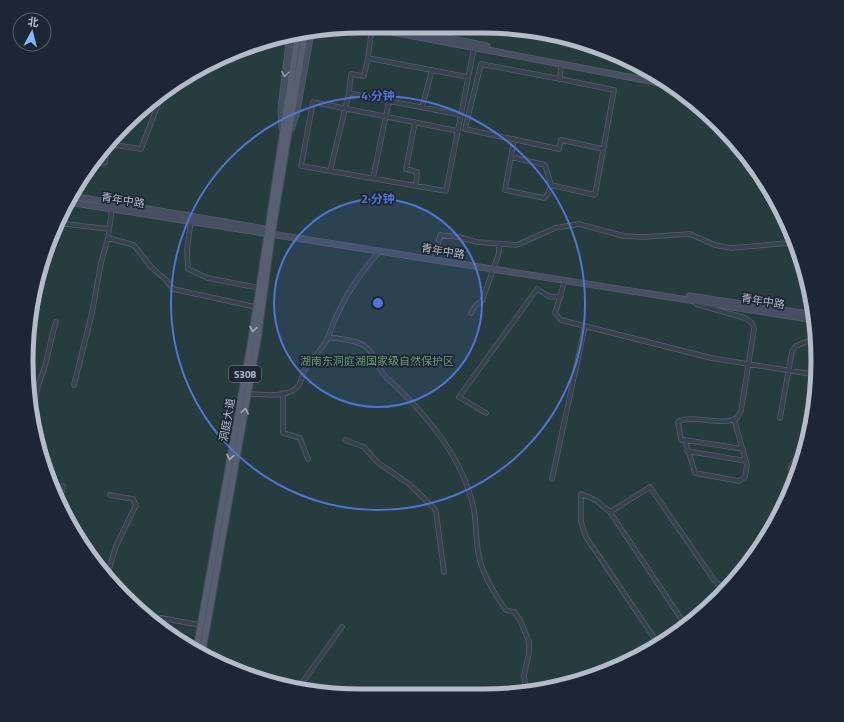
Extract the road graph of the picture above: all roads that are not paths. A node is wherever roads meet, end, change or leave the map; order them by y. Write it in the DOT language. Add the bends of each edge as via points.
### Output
graph roads {
  1 [pos="371,33"];
  2 [pos="398,33"];
  3 [pos="420,33"];
  4 [pos="309,37"];
  5 [pos="304,38"];
  6 [pos="297,39"];
  7 [pos="289,41"];
  8 [pos="474,48"];
  9 [pos="368,58"];
  10 [pos="561,64"];
  11 [pos="432,70"];
  12 [pos="468,77"];
  13 [pos="646,77"];
  14 [pos="560,79"];
  15 [pos="655,82"];
  16 [pos="349,93"];
  17 [pos="389,101"];
  18 [pos="159,103"];
  19 [pos="422,107"];
  20 [pos="345,108"];
  21 [pos="461,115"];
  22 [pos="385,116"];
  23 [pos="415,122"];
  24 [pos="458,130"];
  25 [pos="286,136"];
  26 [pos="514,139"];
  27 [pos="114,145"];
  28 [pos="603,149"];
  29 [pos="106,155"];
  30 [pos="511,157"];
  31 [pos="100,163"];
  32 [pos="330,171"];
  33 [pos="373,178"];
  34 [pos="551,185"];
  35 [pos="416,186"];
  36 [pos="77,197"];
  37 [pos="74,203"];
  38 [pos="112,208"];
  39 [pos="191,221"];
  40 [pos="63,224"];
  41 [pos="109,229"];
  42 [pos="270,231"];
  43 [pos="108,238"];
  44 [pos="789,243"];
  45 [pos="499,244"];
  46 [pos="381,251"];
  47 [pos="435,256"];
  48 [pos="494,267"];
  49 [pos="564,283"];
  50 [pos="259,288"];
  51 [pos="561,296"];
  52 [pos="695,301"];
  53 [pos="256,307"];
  54 [pos="472,313"];
  55 [pos="807,314"];
  56 [pos="808,319"];
  57 [pos="56,322"];
  58 [pos="585,326"];
  59 [pos="328,337"];
  60 [pos="810,340"];
  61 [pos="810,374"];
  62 [pos="74,385"];
  63 [pos="35,393"];
  64 [pos="283,393"];
  65 [pos="248,394"];
  66 [pos="486,413"];
  67 [pos="780,418"];
  68 [pos="734,419"];
  69 [pos="345,440"];
  70 [pos="685,440"];
  71 [pos="743,449"];
  72 [pos="687,451"];
  73 [pos="308,459"];
  74 [pos="796,459"];
  75 [pos="746,461"];
  76 [pos="792,472"];
  77 [pos="552,479"];
  78 [pos="63,486"];
  79 [pos="61,494"];
  80 [pos="110,495"];
  81 [pos="610,512"];
  82 [pos="108,569"];
  83 [pos="444,572"];
  84 [pos="721,587"];
  85 [pos="158,619"];
  86 [pos="683,621"];
  87 [pos="200,625"];
  88 [pos="342,627"];
  89 [pos="655,640"];
  90 [pos="197,645"];
  91 [pos="203,648"];
  92 [pos="302,684"];
  93 [pos="525,686"];
  1 -- 9 [label="street"];
  2 -- 8 [label="main road"];
  3 -- 13 [label="main road"];
  4 -- 25 [label="main road" via="296,114"];
  5 -- 25 [label="main road, 洞庭大道 / S308"];
  6 -- 25 [label="main road, 洞庭大道 / S308"];
  7 -- 25 [label="main road, one-way" via="281,109"];
  8 -- 10 [label="main road"];
  8 -- 12 [label="street"];
  9 -- 11 [label="street"];
  9 -- 16 [label="street" via="364,76 352,74"];
  10 -- 14 [label="street"];
  10 -- 15 [label="main road"];
  11 -- 12 [label="street"];
  11 -- 19 [label="street"];
  12 -- 21 [label="street"];
  14 -- 26 [label="street" via="481,64 465,129"];
  14 -- 28 [label="street" via="614,90"];
  16 -- 17 [label="street"];
  16 -- 20 [label="street"];
  17 -- 19 [label="street"];
  17 -- 22 [label="street"];
  18 -- 27 [label="street" via="141,149"];
  19 -- 21 [label="street"];
  20 -- 22 [label="street"];
  20 -- 32 [label="street"];
  20 -- 32 [label="street" via="313,102 301,166"];
  21 -- 24 [label="street"];
  22 -- 23 [label="street"];
  22 -- 33 [label="street"];
  23 -- 24 [label="street"];
  23 -- 35 [label="street" via="406,169 417,172"];
  24 -- 35 [label="street" via="446,191"];
  25 -- 42 [label="main road, 洞庭大道 / S308"];
  26 -- 28 [label="street" via="559,149 560,140"];
  26 -- 30 [label="street"];
  28 -- 34 [label="street" via="595,195"];
  29 -- 31 [label="street" via="105,163"];
  30 -- 34 [label="street" via="545,165"];
  30 -- 34 [label="street" via="505,190 544,198"];
  32 -- 33 [label="street"];
  33 -- 35 [label="street"];
  36 -- 42 [label="main road, 青年中路"];
  37 -- 38 [label="main road, 青年中路"];
  38 -- 39 [label="main road, 青年中路"];
  38 -- 41 [label="street"];
  39 -- 42 [label="main road, 青年中路"];
  39 -- 50 [label="street" via="187,249 188,269 208,278"];
  40 -- 41 [label="street"];
  41 -- 43 [label="street"];
  42 -- 46 [label="main road, 青年中路"];
  42 -- 47 [label="main road"];
  42 -- 50 [label="main road, 洞庭大道 / S308"];
  42 -- 65 [label="main road, 洞庭大道 / S308" via="258,336"];
  43 -- 53 [label="street" via="134,245 173,289"];
  43 -- 62 [label="street"];
  44 -- 45 [label="street" via="731,248 715,245 690,234 630,236 579,224 555,228 517,245"];
  45 -- 47 [label="street" via="440,235"];
  45 -- 48 [label="street"];
  46 -- 48 [label="main road, 青年中路"];
  46 -- 59 [label="street" via="350,287 336,313"];
  47 -- 48 [label="main road"];
  48 -- 52 [label="main road, 青年中路"];
  48 -- 54 [label="street" via="482,301 476,304"];
  48 -- 55 [label="main road"];
  49 -- 51 [label="street"];
  50 -- 53 [label="main road, 洞庭大道 / S308"];
  51 -- 58 [label="street" via="555,313 561,320"];
  51 -- 66 [label="street" via="550,297 538,289 459,397"];
  52 -- 56 [label="main road, 青年中路"];
  52 -- 68 [label="street" via="696,304 745,318 752,323 754,329 741,411"];
  53 -- 87 [label="main road, 洞庭大道 / S308, one-way"];
  57 -- 63 [label="street"];
  58 -- 61 [label="street" via="711,358"];
  58 -- 77 [label="street"];
  59 -- 64 [label="street" via="305,369 300,384 295,390"];
  59 -- 93 [label="street" via="348,340 366,347 382,373 418,410 458,462 474,510 481,564 504,608 514,612 520,620 529,642 524,675"];
  60 -- 67 [label="street" via="796,346 792,351"];
  64 -- 65 [label="street"];
  64 -- 73 [label="street" via="283,433 300,438"];
  91 -- 65 [label="main road, 洞庭大道 / S308, one-way"];
  68 -- 70 [label="street" via="727,422 681,420 678,422 681,440"];
  68 -- 71 [label="street"];
  69 -- 83 [label="street" via="364,447 378,462 409,484 434,508"];
  70 -- 71 [label="street"];
  70 -- 72 [label="street"];
  71 -- 75 [label="street"];
  72 -- 75 [label="street"];
  72 -- 75 [label="street" via="695,473 738,481 745,477"];
  74 -- 76 [label="street" via="793,461"];
  78 -- 79 [label="street"];
  80 -- 82 [label="street" via="133,499 136,505"];
  81 -- 84 [label="street" via="650,487"];
  81 -- 86 [label="street"];
  81 -- 89 [label="street" via="596,500 581,494 581,522 586,537"];
  85 -- 87 [label="street"];
  87 -- 90 [label="main road, 洞庭大道 / S308"];
  88 -- 92 [label="street"];
}
